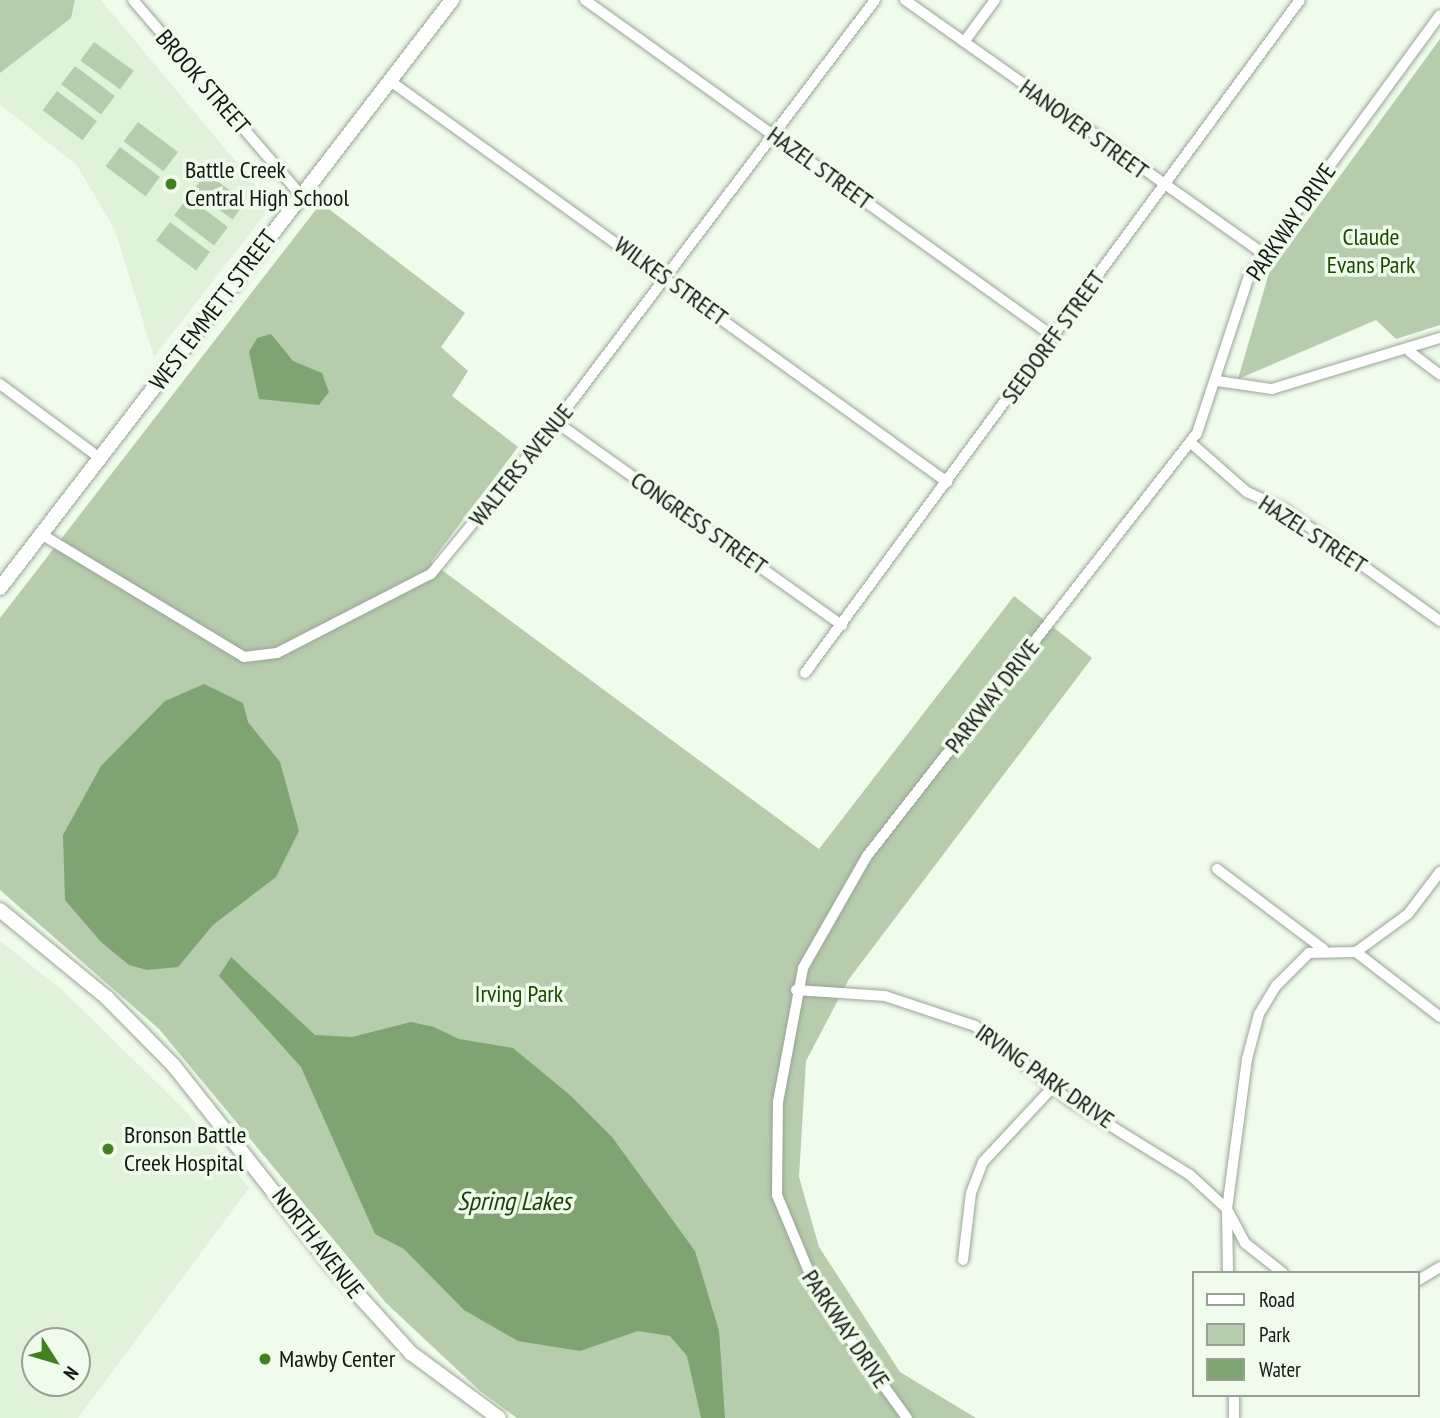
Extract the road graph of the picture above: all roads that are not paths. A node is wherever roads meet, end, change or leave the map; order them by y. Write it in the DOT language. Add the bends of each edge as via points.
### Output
graph roads {
  1 [pos="133,0"];
  2 [pos="453,0"];
  3 [pos="586,0"];
  4 [pos="875,0"];
  5 [pos="905,0"];
  6 [pos="995,0"];
  7 [pos="1300,0"];
  8 [pos="1440,15"];
  9 [pos="964,42"];
  10 [pos="393,83"];
  11 [pos="773,134"];
  12 [pos="1164,186"];
  13 [pos="301,195"];
  14 [pos="1265,255"];
  15 [pos="665,277"];
  16 [pos="1054,337"];
  17 [pos="1440,338"];
  18 [pos="1410,352"];
  19 [pos="1440,375"];
  20 [pos="1217,382"];
  21 [pos="0,384"];
  22 [pos="556,422"];
  23 [pos="1190,442"];
  24 [pos="101,459"];
  25 [pos="947,482"];
  26 [pos="41,534"];
  27 [pos="0,588"];
  28 [pos="1440,621"];
  29 [pos="842,625"];
  30 [pos="805,673"];
  31 [pos="1217,869"];
  32 [pos="1440,872"];
  33 [pos="0,910"];
  34 [pos="1323,949"];
  35 [pos="1356,952"];
  36 [pos="796,990"];
  37 [pos="1440,1017"];
  38 [pos="1052,1088"];
  39 [pos="1227,1209"];
  40 [pos="963,1260"];
  41 [pos="1440,1267"];
  42 [pos="1228,1271"];
  43 [pos="1280,1271"];
  44 [pos="1419,1280"];
  45 [pos="1234,1397"];
  46 [pos="499,1418"];
  47 [pos="907,1418"];
  48 [pos="1234,1418"];
  1 -- 13 [label="street, BROOK STREET"];
  2 -- 10 [label="street, WEST EMMETT STREET"];
  3 -- 11 [label="street, HAZEL STREET"];
  4 -- 11 [label="street, WALTERS AVENUE"];
  5 -- 9 [label="street, HANOVER STREET"];
  6 -- 9 [label="street"];
  7 -- 12 [label="street, SEEDORFF STREET"];
  8 -- 14 [label="street, PARKWAY DRIVE"];
  9 -- 12 [label="street, HANOVER STREET"];
  10 -- 13 [label="street, WEST EMMETT STREET"];
  10 -- 15 [label="street, WILKES STREET"];
  11 -- 15 [label="street, WALTERS AVENUE"];
  11 -- 16 [label="street, HAZEL STREET"];
  12 -- 14 [label="street, HANOVER STREET"];
  12 -- 16 [label="street, SEEDORFF STREET"];
  13 -- 24 [label="street, WEST EMMETT STREET"];
  14 -- 20 [label="street, PARKWAY DRIVE" via="1249,276"];
  15 -- 22 [label="street, WALTERS AVENUE"];
  15 -- 25 [label="street, WILKES STREET"];
  16 -- 25 [label="street, SEEDORFF STREET"];
  17 -- 18 [label="street"];
  18 -- 19 [label="street"];
  18 -- 20 [label="street" via="1272,389"];
  20 -- 23 [label="street, PARKWAY DRIVE"];
  21 -- 24 [label="street"];
  22 -- 26 [label="street, WALTERS AVENUE" via="431,574 277,653 244,657 223,647"];
  22 -- 29 [label="street, CONGRESS STREET"];
  23 -- 28 [label="street, HAZEL STREET" via="1247,492 1284,509"];
  23 -- 36 [label="street, PARKWAY DRIVE" via="867,856 816,936"];
  24 -- 26 [label="street, WEST EMMETT STREET"];
  25 -- 29 [label="street, SEEDORFF STREET"];
  26 -- 27 [label="street, WEST EMMETT STREET"];
  29 -- 30 [label="street, SEEDORFF STREET"];
  31 -- 34 [label="street"];
  32 -- 35 [label="street" via="1408,914"];
  33 -- 46 [label="street, NORTH AVENUE" via="107,998 174,1066 332,1266 411,1353"];
  34 -- 35 [label="street"];
  34 -- 39 [label="street" via="1297,962 1259,1014"];
  35 -- 37 [label="street"];
  36 -- 38 [label="street, IRVING PARK DRIVE" via="885,996 948,1013"];
  36 -- 47 [label="street, PARKWAY DRIVE" via="775,1135 779,1204 819,1296"];
  38 -- 39 [label="street, IRVING PARK DRIVE" via="1151,1147"];
  38 -- 40 [label="street" via="983,1162 971,1193"];
  39 -- 42 [label="street"];
  39 -- 43 [label="street, IRVING PARK DRIVE" via="1245,1243"];
  41 -- 44 [label="street"];
  45 -- 48 [label="street"];
}
